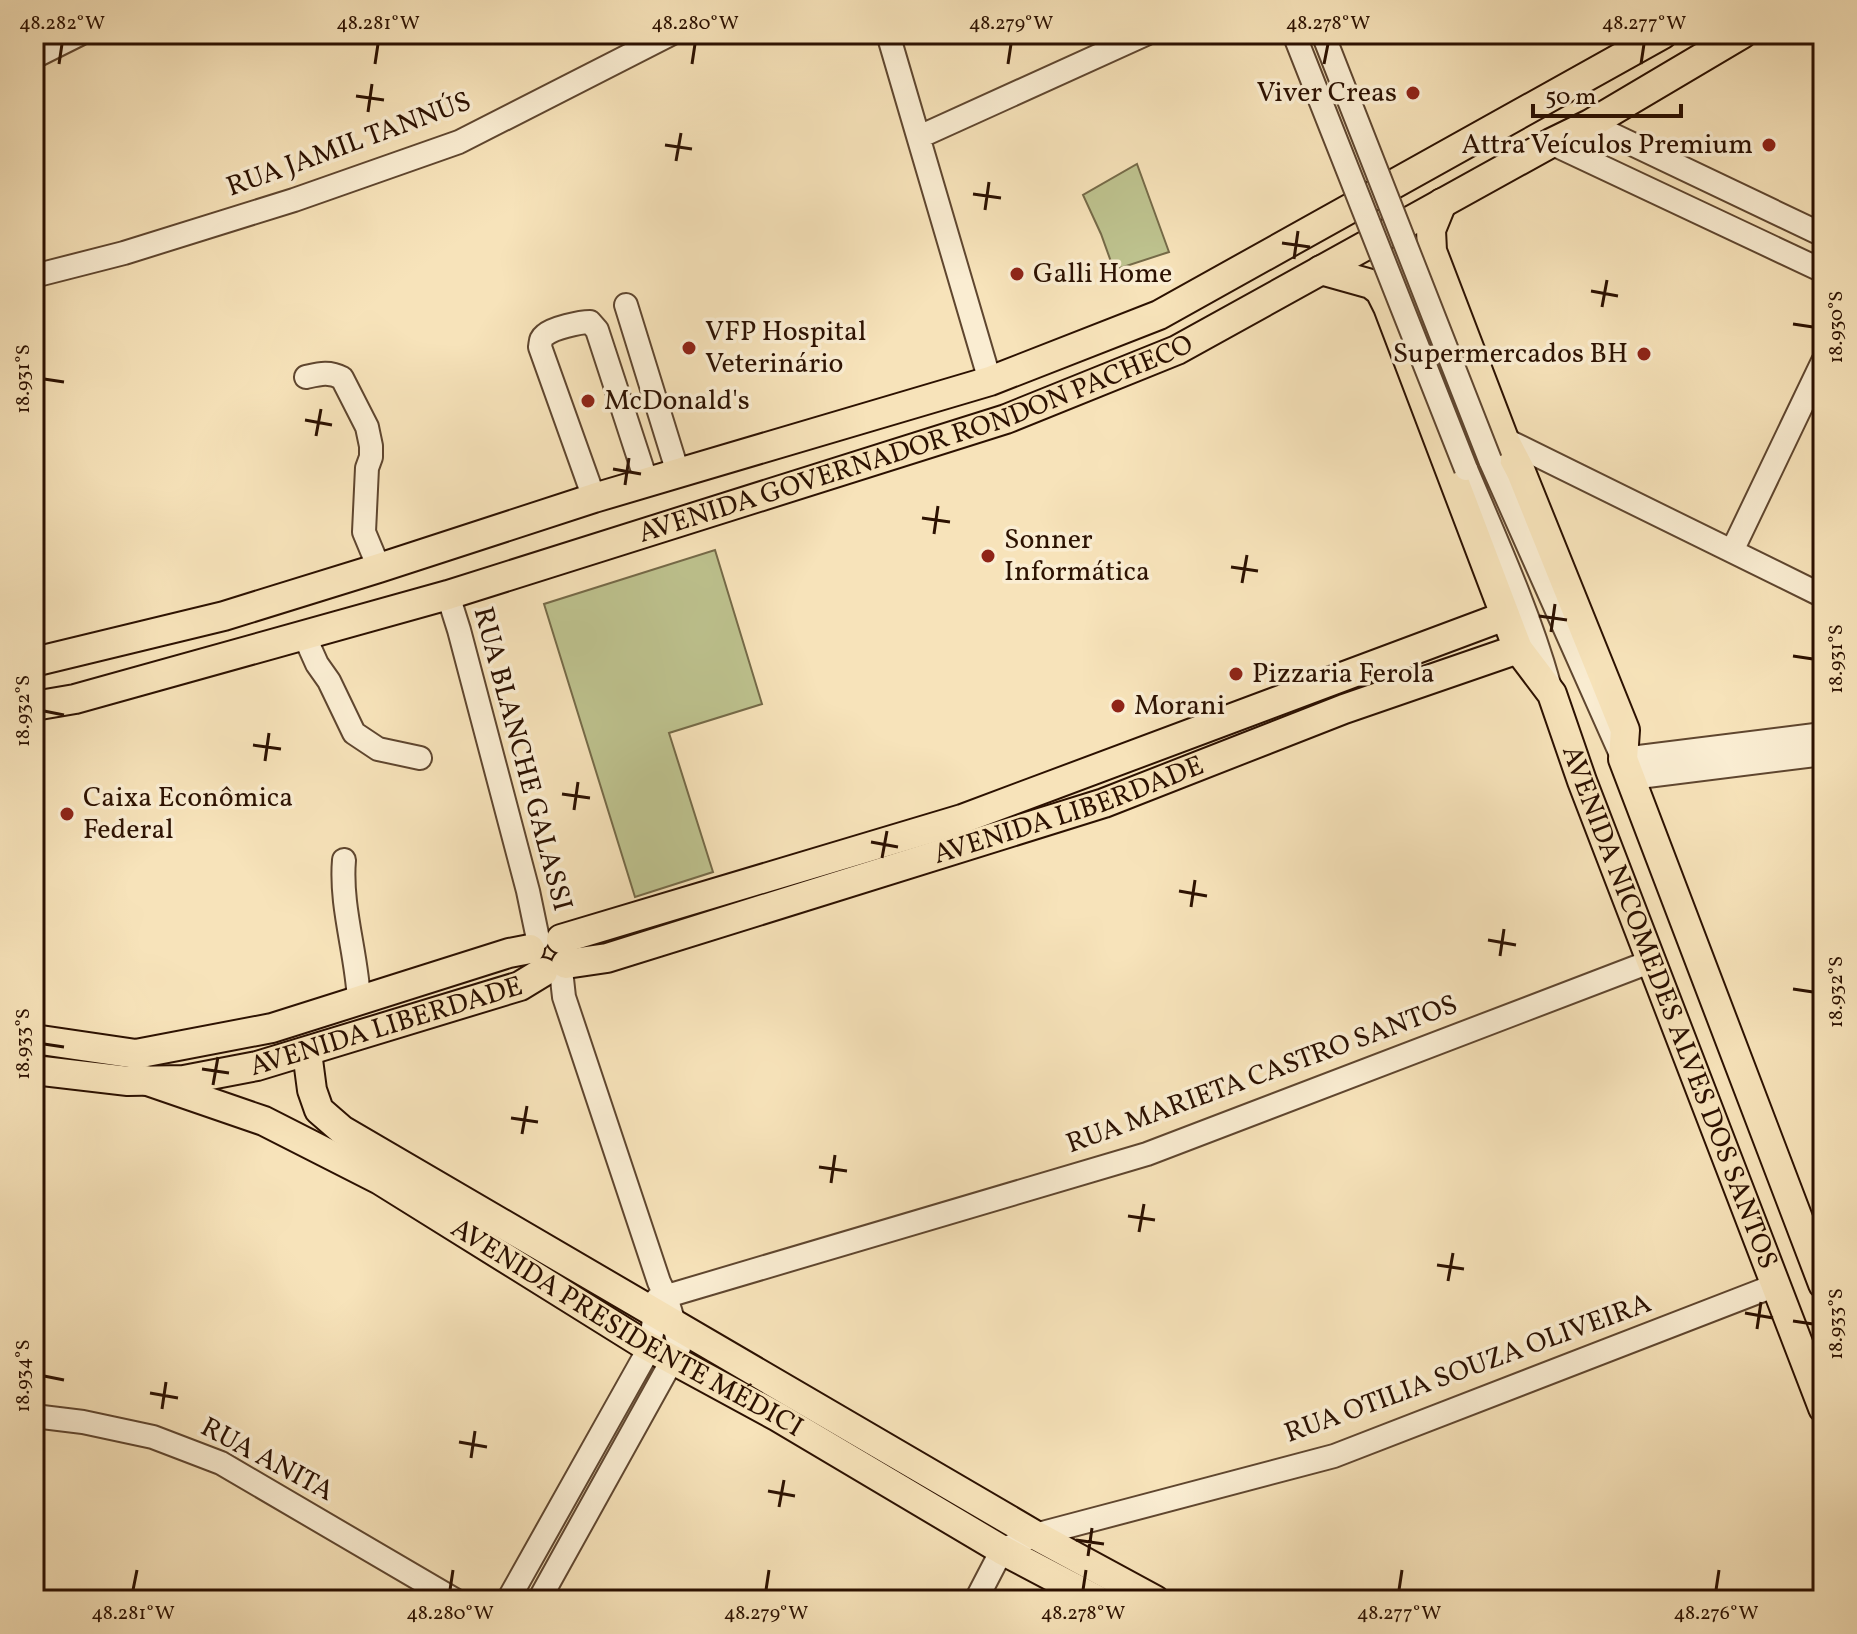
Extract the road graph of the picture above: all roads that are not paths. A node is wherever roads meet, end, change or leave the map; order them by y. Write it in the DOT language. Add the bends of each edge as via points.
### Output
graph roads {
  1 [pos="80,34"];
  2 [pos="671,34"];
  3 [pos="888,34"];
  4 [pos="1146,34"];
  5 [pos="1294,34"];
  6 [pos="1323,34"];
  7 [pos="1663,34"];
  8 [pos="1742,34"];
  9 [pos="34,57"];
  10 [pos="1590,124"];
  11 [pos="919,137"];
  12 [pos="1551,143"];
  13 [pos="1722,187"];
  14 [pos="1442,203"];
  15 [pos="1707,217"];
  16 [pos="1823,235"];
  17 [pos="1321,270"];
  18 [pos="1823,271"];
  19 [pos="34,276"];
  20 [pos="626,305"];
  21 [pos="1461,326"];
  22 [pos="1403,346"];
  23 [pos="1823,361"];
  24 [pos="306,377"];
  25 [pos="990,381"];
  26 [pos="1497,449"];
  27 [pos="678,473"];
  28 [pos="647,483"];
  29 [pos="594,498"];
  30 [pos="1732,551"];
  31 [pos="379,568"];
  32 [pos="448,595"];
  33 [pos="1823,596"];
  34 [pos="1505,616"];
  35 [pos="304,635"];
  36 [pos="1518,649"];
  37 [pos="34,662"];
  38 [pos="1552,694"];
  39 [pos="34,706"];
  40 [pos="1823,734"];
  41 [pos="1157,746"];
  42 [pos="1823,754"];
  43 [pos="420,758"];
  44 [pos="1627,769"];
  45 [pos="1169,777"];
  46 [pos="344,860"];
  47 [pos="551,960"];
  48 [pos="1652,961"];
  49 [pos="359,1001"];
  50 [pos="34,1039"];
  51 [pos="307,1052"];
  52 [pos="34,1070"];
  53 [pos="145,1080"];
  54 [pos="1823,1284"];
  55 [pos="1776,1285"];
  56 [pos="663,1303"];
  57 [pos="661,1354"];
  58 [pos="1823,1408"];
  59 [pos="34,1416"];
  60 [pos="1035,1535"];
  61 [pos="1002,1550"];
  62 [pos="455,1600"];
  63 [pos="508,1600"];
  64 [pos="539,1600"];
  65 [pos="976,1600"];
  66 [pos="1097,1600"];
  67 [pos="1155,1600"];
  1 -- 9 [label="street"];
  2 -- 19 [label="street, RUA JAMIL TANNÚS" via="459,142 294,200"];
  3 -- 11 [label="street"];
  4 -- 11 [label="street"];
  5 -- 38 [label="street, AVENIDA NICOMEDES ALVES DOS SANTOS, bridge" via="1520,597"];
  6 -- 26 [label="street, AVENIDA NICOMEDES ALVES DOS SANTOS, bridge"];
  7 -- 25 [label="main road, AVENIDA GOVERNADOR RONDON PACHECO" via="1159,315"];
  8 -- 10 [label="main road, AVENIDA GOVERNADOR RONDON PACHECO"];
  10 -- 12 [label="main road, AVENIDA GOVERNADOR RONDON PACHECO"];
  10 -- 13 [label="street"];
  11 -- 25 [label="street"];
  12 -- 14 [label="main road, AVENIDA GOVERNADOR RONDON PACHECO"];
  12 -- 15 [label="street"];
  13 -- 15 [label="street"];
  13 -- 16 [label="street"];
  14 -- 17 [label="main road, AVENIDA GOVERNADOR RONDON PACHECO"];
  14 -- 21 [label="main road, AVENIDA NICOMEDES ALVES DOS SANTOS" via="1431,230 1432,251"];
  15 -- 18 [label="street"];
  17 -- 22 [label="main road, AVENIDA NICOMEDES ALVES DOS SANTOS" via="1380,291"];
  17 -- 32 [label="main road, AVENIDA GOVERNADOR RONDON PACHECO" via="1177,350 1006,419"];
  20 -- 27 [label="street"];
  21 -- 22 [label="main road" via="1439,310 1423,309 1413,319"];
  21 -- 26 [label="main road, AVENIDA NICOMEDES ALVES DOS SANTOS"];
  22 -- 34 [label="main road, AVENIDA NICOMEDES ALVES DOS SANTOS"];
  23 -- 30 [label="street"];
  24 -- 31 [label="street" via="321,373 342,378 367,427 371,457 364,532"];
  25 -- 27 [label="main road, AVENIDA GOVERNADOR RONDON PACHECO"];
  26 -- 30 [label="street"];
  26 -- 44 [label="main road, AVENIDA NICOMEDES ALVES DOS SANTOS" via="1521,472 1625,730"];
  27 -- 28 [label="main road, AVENIDA GOVERNADOR RONDON PACHECO"];
  28 -- 29 [label="main road, AVENIDA GOVERNADOR RONDON PACHECO"];
  28 -- 29 [label="street" via="597,330 582,322 547,334 540,347"];
  29 -- 31 [label="main road, AVENIDA GOVERNADOR RONDON PACHECO"];
  30 -- 33 [label="street"];
  31 -- 37 [label="main road, AVENIDA GOVERNADOR RONDON PACHECO" via="224,616"];
  32 -- 35 [label="main road, AVENIDA GOVERNADOR RONDON PACHECO"];
  32 -- 47 [label="street, RUA BLANCHE GALASSI"];
  34 -- 36 [label="main road, AVENIDA NICOMEDES ALVES DOS SANTOS"];
  34 -- 41 [label="main road, AVENIDA LIBERDADE"];
  35 -- 39 [label="main road, AVENIDA GOVERNADOR RONDON PACHECO"];
  35 -- 43 [label="street" via="354,733 378,749"];
  36 -- 38 [label="main road, AVENIDA NICOMEDES ALVES DOS SANTOS"];
  36 -- 45 [label="main road, AVENIDA LIBERDADE"];
  38 -- 48 [label="main road, AVENIDA NICOMEDES ALVES DOS SANTOS"];
  40 -- 44 [label="street"];
  41 -- 45 [label="main road"];
  41 -- 47 [label="main road, AVENIDA LIBERDADE" via="962,819 612,922"];
  42 -- 44 [label="street"];
  44 -- 54 [label="main road, AVENIDA NICOMEDES ALVES DOS SANTOS"];
  45 -- 47 [label="main road, AVENIDA LIBERDADE" via="1104,803 607,958"];
  46 -- 49 [label="street"];
  47 -- 49 [label="main road, AVENIDA LIBERDADE" via="509,953"];
  47 -- 51 [label="main road, AVENIDA LIBERDADE" via="520,986"];
  47 -- 56 [label="street"];
  48 -- 55 [label="main road, AVENIDA NICOMEDES ALVES DOS SANTOS"];
  48 -- 56 [label="street, RUA MARIETA CASTRO SANTOS" via="1147,1154"];
  49 -- 50 [label="main road, AVENIDA LIBERDADE" via="272,1028 136,1054"];
  51 -- 53 [label="main road, AVENIDA LIBERDADE" via="184,1080"];
  51 -- 56 [label="main road, AVENIDA PRESIDENTE MÉDICI" via="319,1110 342,1130"];
  52 -- 53 [label="main road, AVENIDA LIBERDADE"];
  53 -- 57 [label="main road, AVENIDA PRESIDENTE MÉDICI" via="264,1121 380,1180"];
  55 -- 58 [label="main road, AVENIDA NICOMEDES ALVES DOS SANTOS"];
  55 -- 60 [label="street, RUA OTILIA SOUZA OLIVEIRA" via="1334,1456"];
  56 -- 57 [label="street"];
  56 -- 60 [label="main road, AVENIDA PRESIDENTE MÉDICI"];
  57 -- 61 [label="main road, AVENIDA PRESIDENTE MÉDICI"];
  57 -- 63 [label="street"];
  57 -- 64 [label="street"];
  59 -- 62 [label="street, RUA ANITA" via="153,1437 221,1463"];
  60 -- 61 [label="street, RUA OTILIA SOUZA OLIVEIRA"];
  60 -- 67 [label="main road, AVENIDA PRESIDENTE MÉDICI"];
  61 -- 65 [label="street"];
  61 -- 66 [label="main road, AVENIDA PRESIDENTE MÉDICI"];
}
